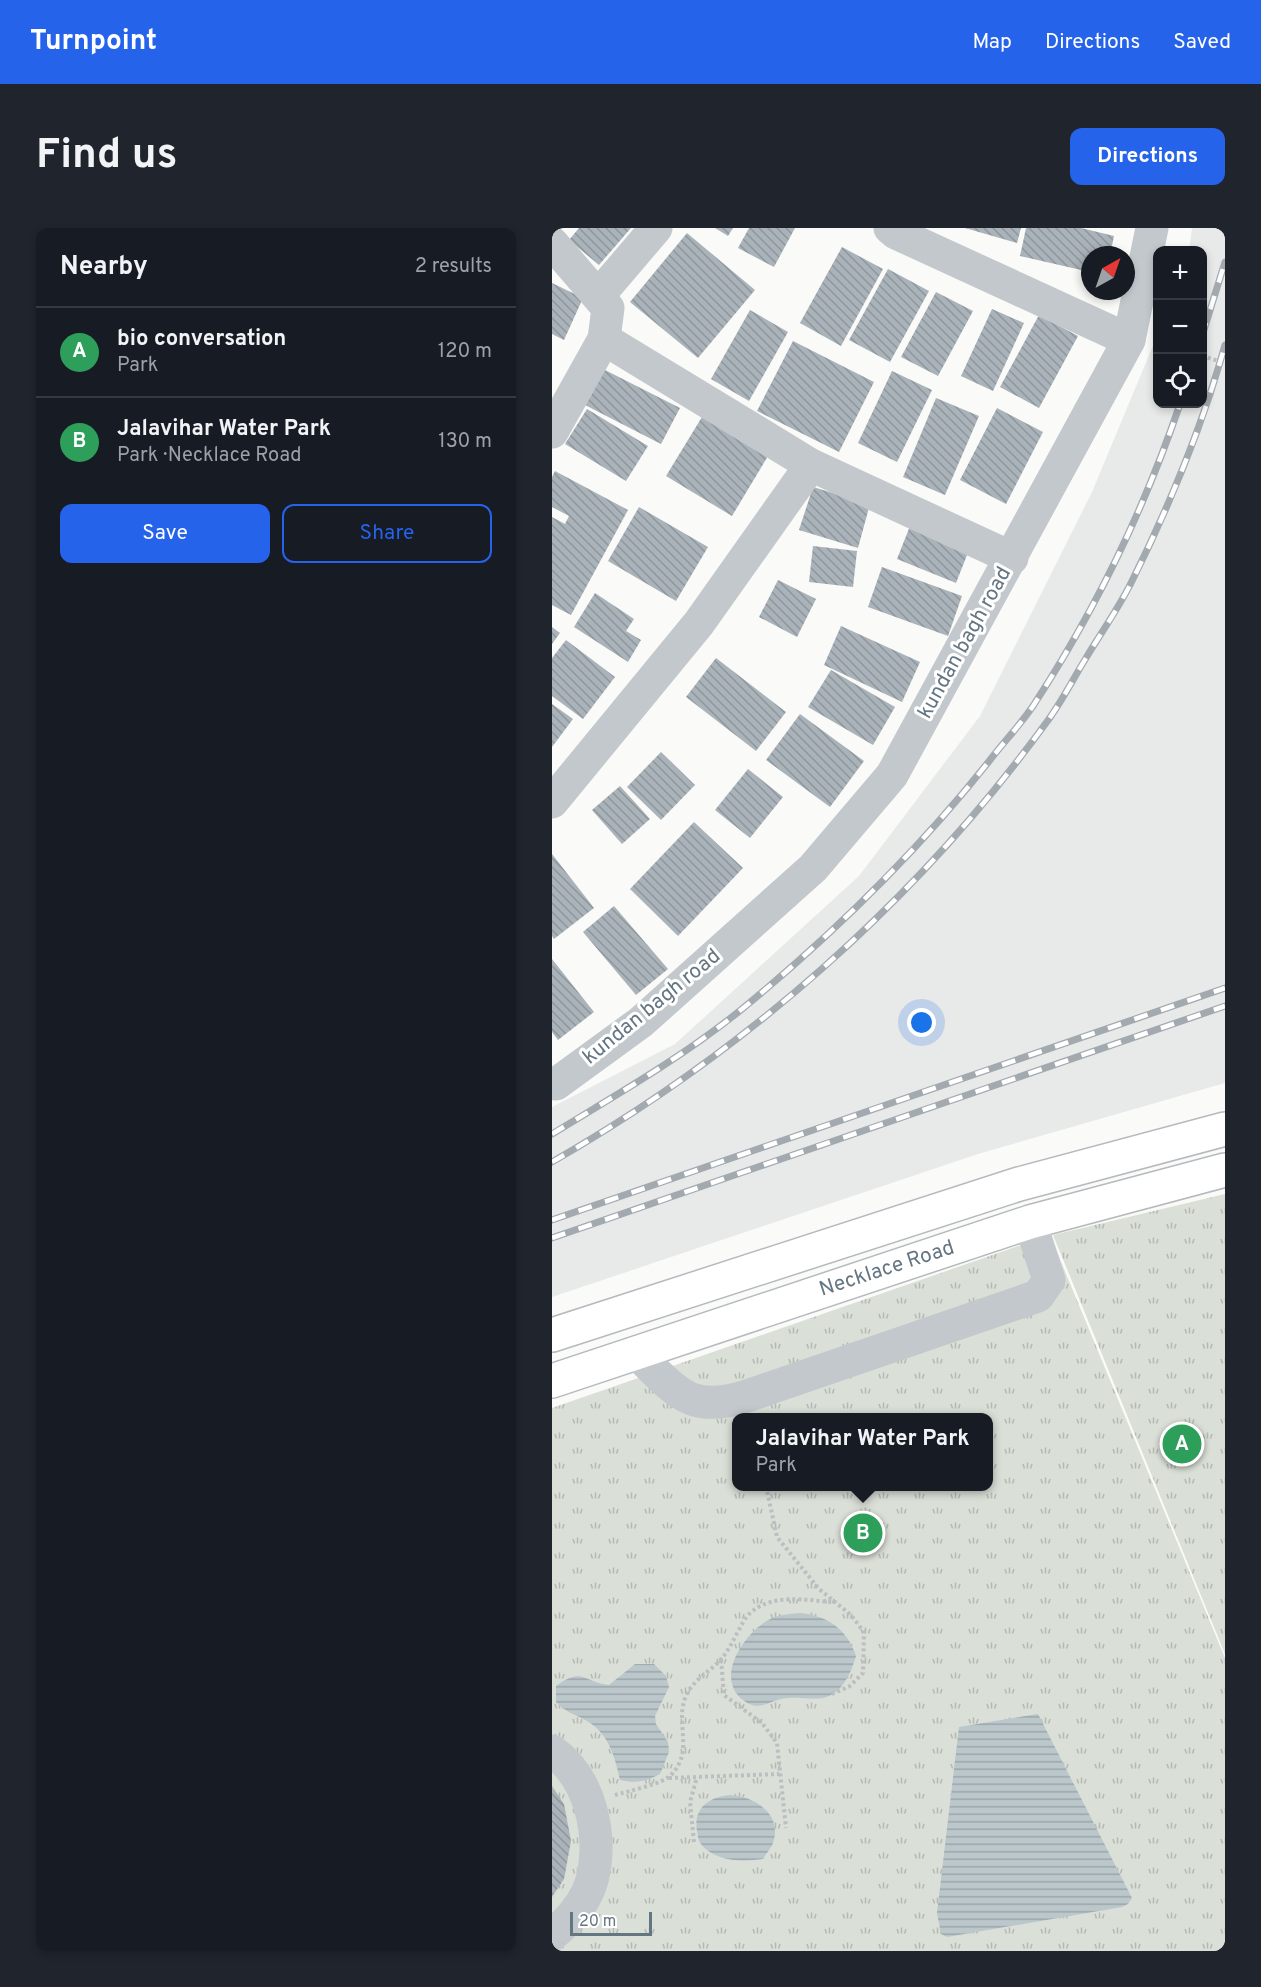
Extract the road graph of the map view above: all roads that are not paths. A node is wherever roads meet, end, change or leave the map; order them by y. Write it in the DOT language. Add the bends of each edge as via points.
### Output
graph roads {
  1 [pos="656,228"];
  2 [pos="1152,228"];
  3 [pos="906,232"];
  4 [pos="552,243"];
  5 [pos="603,315"];
  6 [pos="1129,340"];
  7 [pos="552,432"];
  8 [pos="811,465"];
  9 [pos="1012,558"];
  10 [pos="552,802"];
  11 [pos="556,1084"];
  12 [pos="1225,1130"];
  13 [pos="1225,1170"];
  14 [pos="1030,1222"];
  15 [pos="557,1334"];
  16 [pos="636,1353"];
  17 [pos="565,1377"];
  18 [pos="552,1751"];
  19 [pos="552,1935"];
  1 -- 5 [label="street"];
  2 -- 6 [label="street, kundan bagh road"];
  3 -- 6 [label="street"];
  4 -- 5 [label="street"];
  5 -- 7 [label="street"];
  5 -- 8 [label="street"];
  6 -- 9 [label="street, kundan bagh road"];
  8 -- 9 [label="street"];
  8 -- 10 [label="street" via="699,623"];
  9 -- 11 [label="street, kundan bagh road" via="892,775 813,868 641,1022"];
  12 -- 15 [label="main road, Necklace Road" via="1018,1184"];
  13 -- 14 [label="main road, Necklace Road"];
  14 -- 16 [label="main road, Necklace Road"];
  14 -- 16 [label="street" via="1049,1280 1038,1296 721,1404 692,1401"];
  15 -- 17 [label="main road"];
  16 -- 17 [label="main road, Necklace Road"];
  18 -- 19 [label="street" via="561,1757 586,1794 597,1837 591,1881 570,1920"];
}
